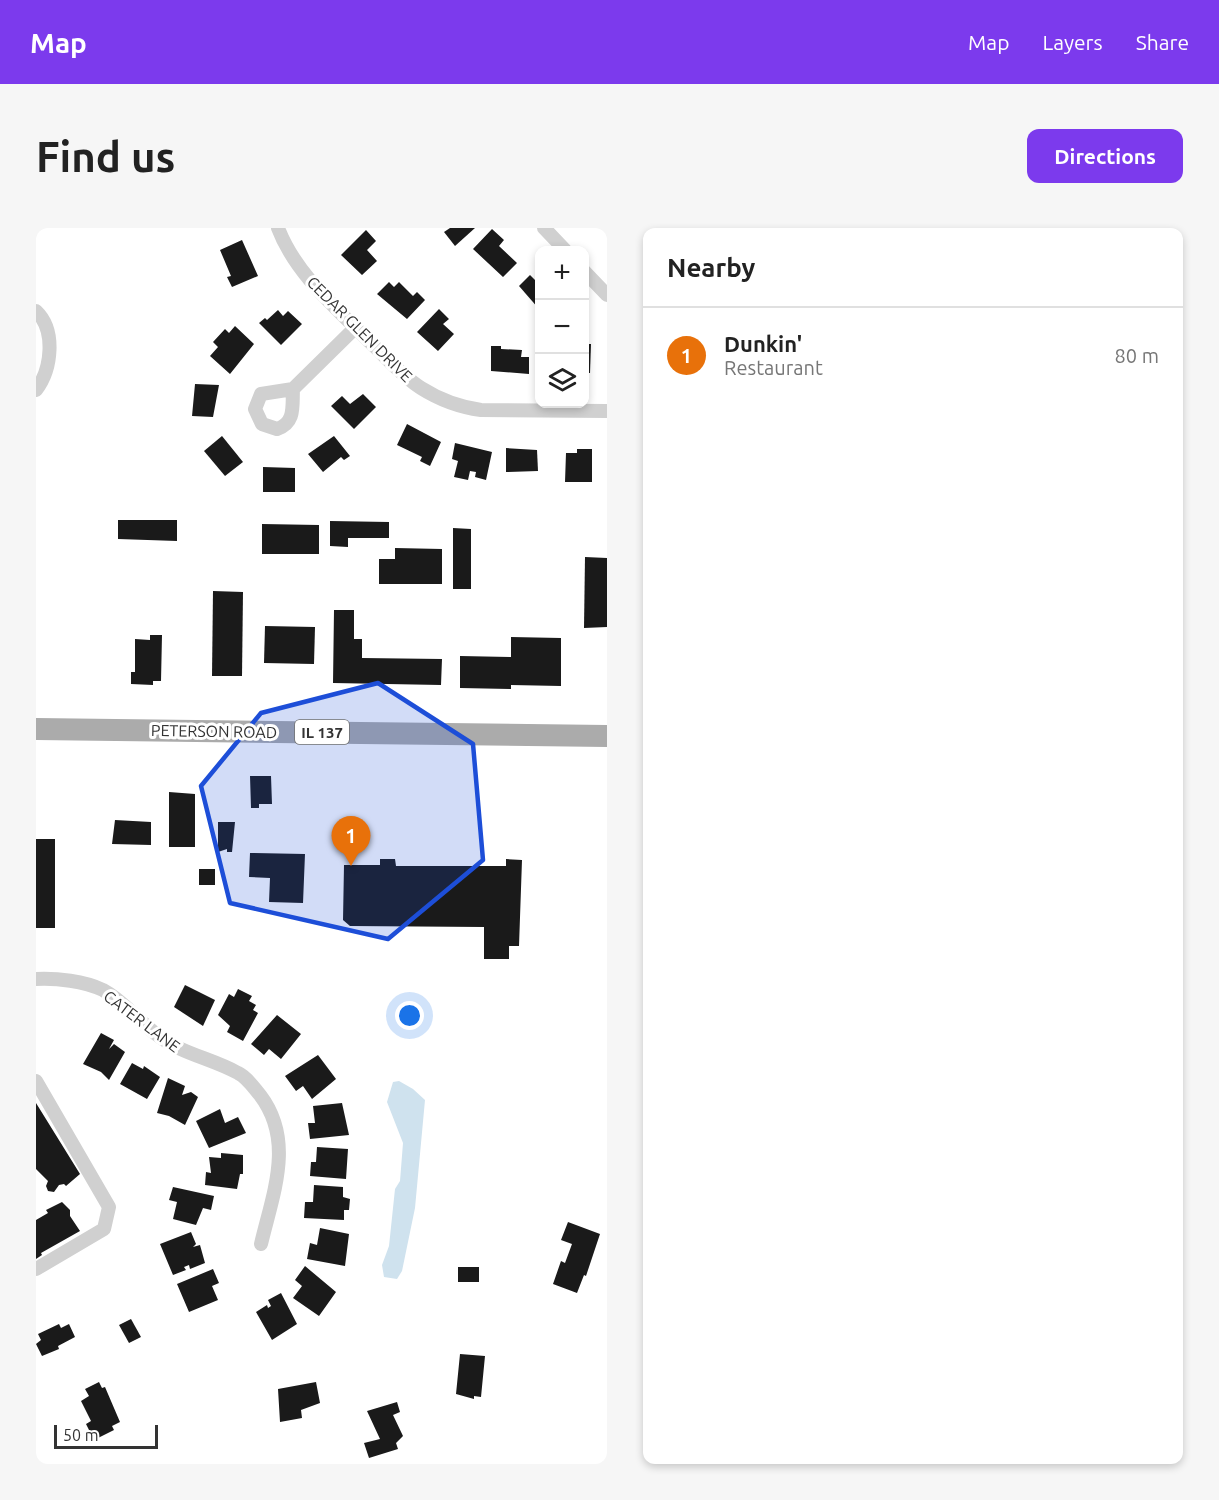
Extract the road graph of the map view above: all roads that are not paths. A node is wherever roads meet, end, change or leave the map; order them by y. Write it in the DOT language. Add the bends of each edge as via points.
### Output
graph roads {
  1 [pos="278,228"];
  2 [pos="543,228"];
  3 [pos="561,246"];
  4 [pos="589,275"];
  5 [pos="607,295"];
  6 [pos="36,311"];
  7 [pos="355,328"];
  8 [pos="293,389"];
  9 [pos="36,390"];
  10 [pos="607,411"];
  11 [pos="36,729"];
  12 [pos="607,736"];
  13 [pos="36,979"];
  14 [pos="36,1081"];
  15 [pos="261,1244"];
  16 [pos="36,1269"];
  1 -- 7 [label="street, CEDAR GLEN DRIVE" via="297,265"];
  2 -- 3 [label="street"];
  4 -- 5 [label="street"];
  6 -- 9 [label="street" via="48,332 48,364"];
  7 -- 8 [label="street"];
  7 -- 10 [label="street, CEDAR GLEN DRIVE" via="419,387 455,405 481,410"];
  11 -- 12 [label="main road, PETERSON ROAD / IL 137"];
  13 -- 15 [label="street, CATER LANE" via="76,982 104,991 157,1035 189,1055 213,1060 241,1074 257,1091 270,1108 280,1134 281,1162"];
  14 -- 16 [label="street" via="109,1207 104,1229"];
}
